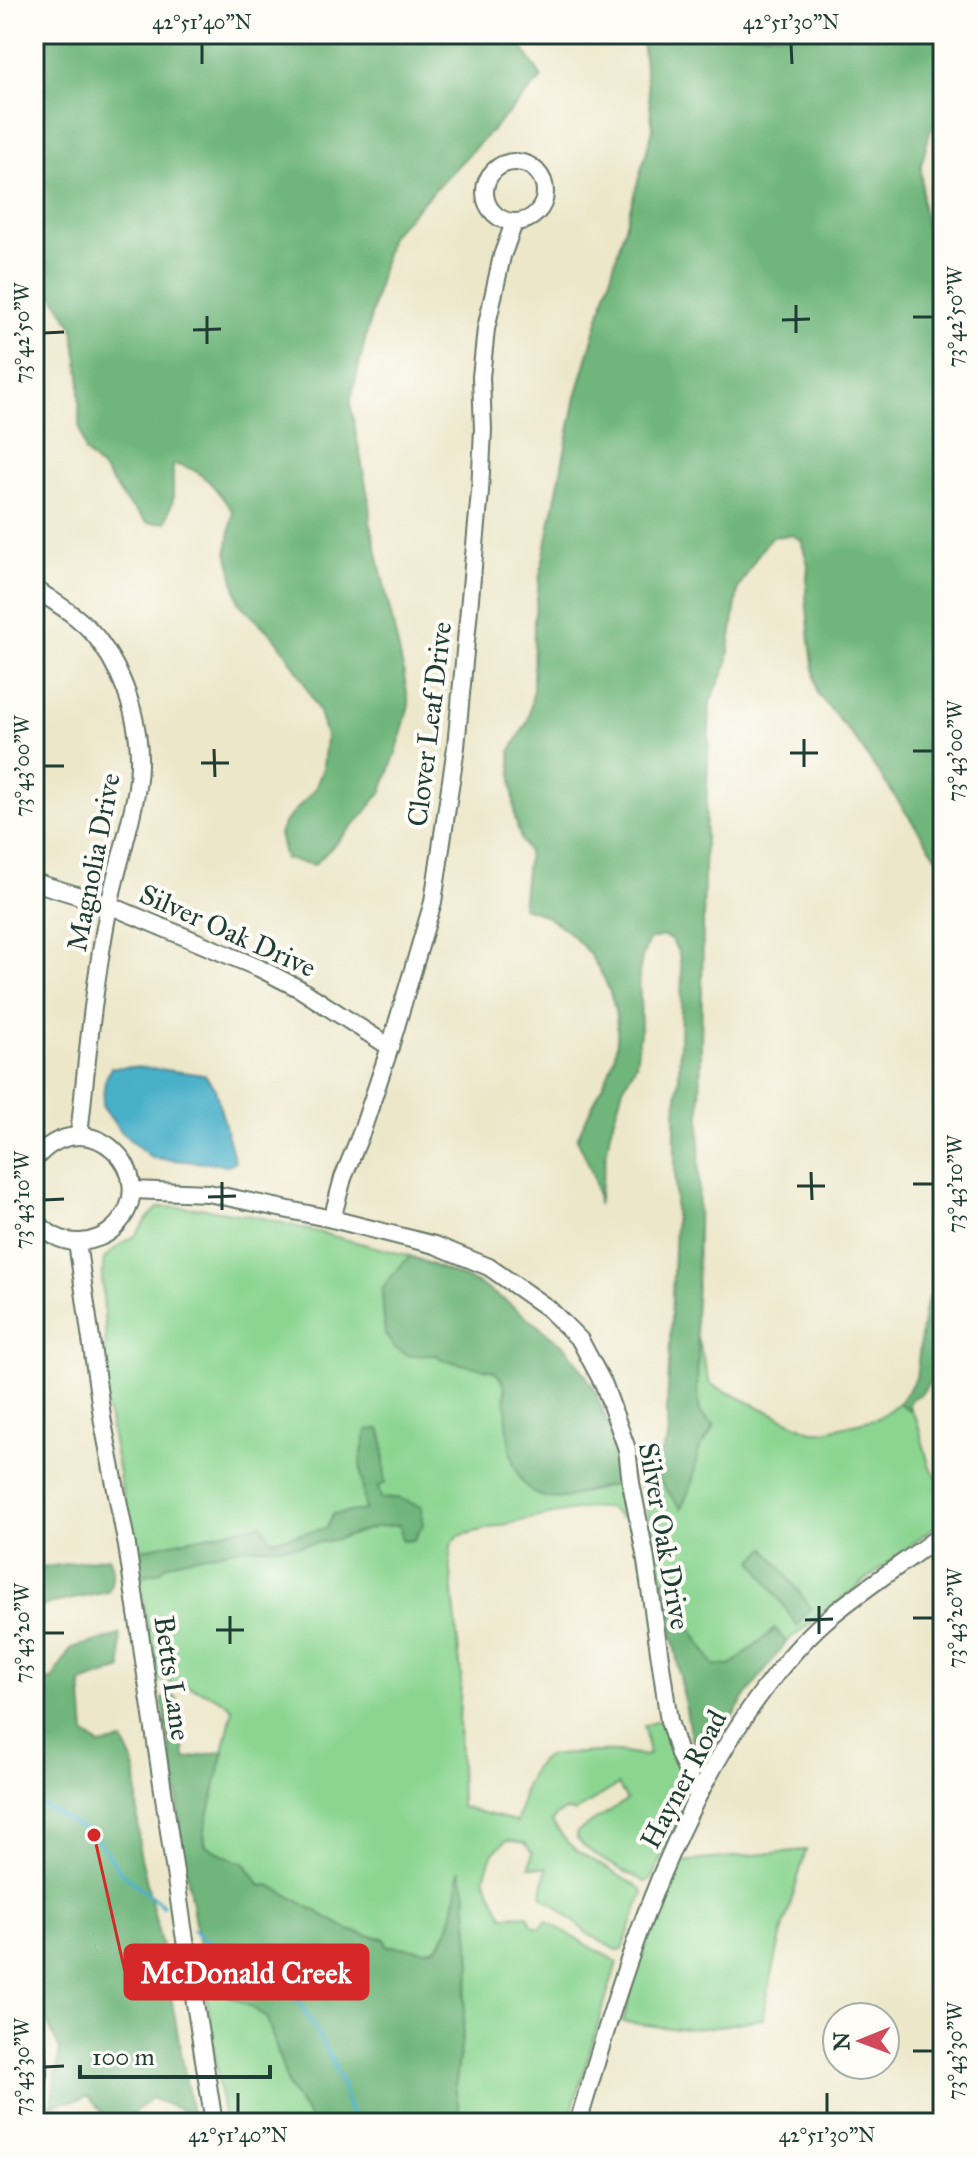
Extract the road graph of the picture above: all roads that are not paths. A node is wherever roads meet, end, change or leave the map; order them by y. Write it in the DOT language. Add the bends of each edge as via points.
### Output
graph roads {
  1 [pos="514,223"];
  2 [pos="34,588"];
  3 [pos="34,882"];
  4 [pos="109,905"];
  5 [pos="390,1047"];
  6 [pos="79,1136"];
  7 [pos="34,1160"];
  8 [pos="132,1190"];
  9 [pos="34,1217"];
  10 [pos="332,1219"];
  11 [pos="77,1242"];
  12 [pos="943,1533"];
  13 [pos="697,1795"];
  14 [pos="34,2038"];
  15 [pos="34,2090"];
  16 [pos="214,2123"];
  17 [pos="578,2123"];
  1 -- 5 [label="street, Clover Leaf Drive" via="486,329 480,492 456,747 433,902"];
  2 -- 4 [label="street, Magnolia Drive" via="99,640 133,711 137,785"];
  3 -- 4 [label="street, Silver Oak Drive"];
  4 -- 5 [label="street, Silver Oak Drive" via="273,975"];
  4 -- 6 [label="street, Magnolia Drive"];
  5 -- 10 [label="street, Clover Leaf Drive"];
  6 -- 7 [label="street" via="55,1141"];
  6 -- 8 [label="street" via="114,1149 124,1160"];
  8 -- 10 [label="street, Silver Oak Drive" via="208,1193"];
  8 -- 11 [label="street" via="129,1206 110,1232"];
  9 -- 11 [label="street" via="48,1233"];
  10 -- 13 [label="street, Silver Oak Drive" via="435,1245 489,1267 549,1309 580,1340 604,1385 627,1449 669,1721"];
  11 -- 16 [label="street, Betts Lane"];
  12 -- 13 [label="street, Hayner Road" via="826,1620 794,1652 764,1689"];
  13 -- 17 [label="street, Hayner Road" via="622,1976"];
  14 -- 15 [label="street"];
}
